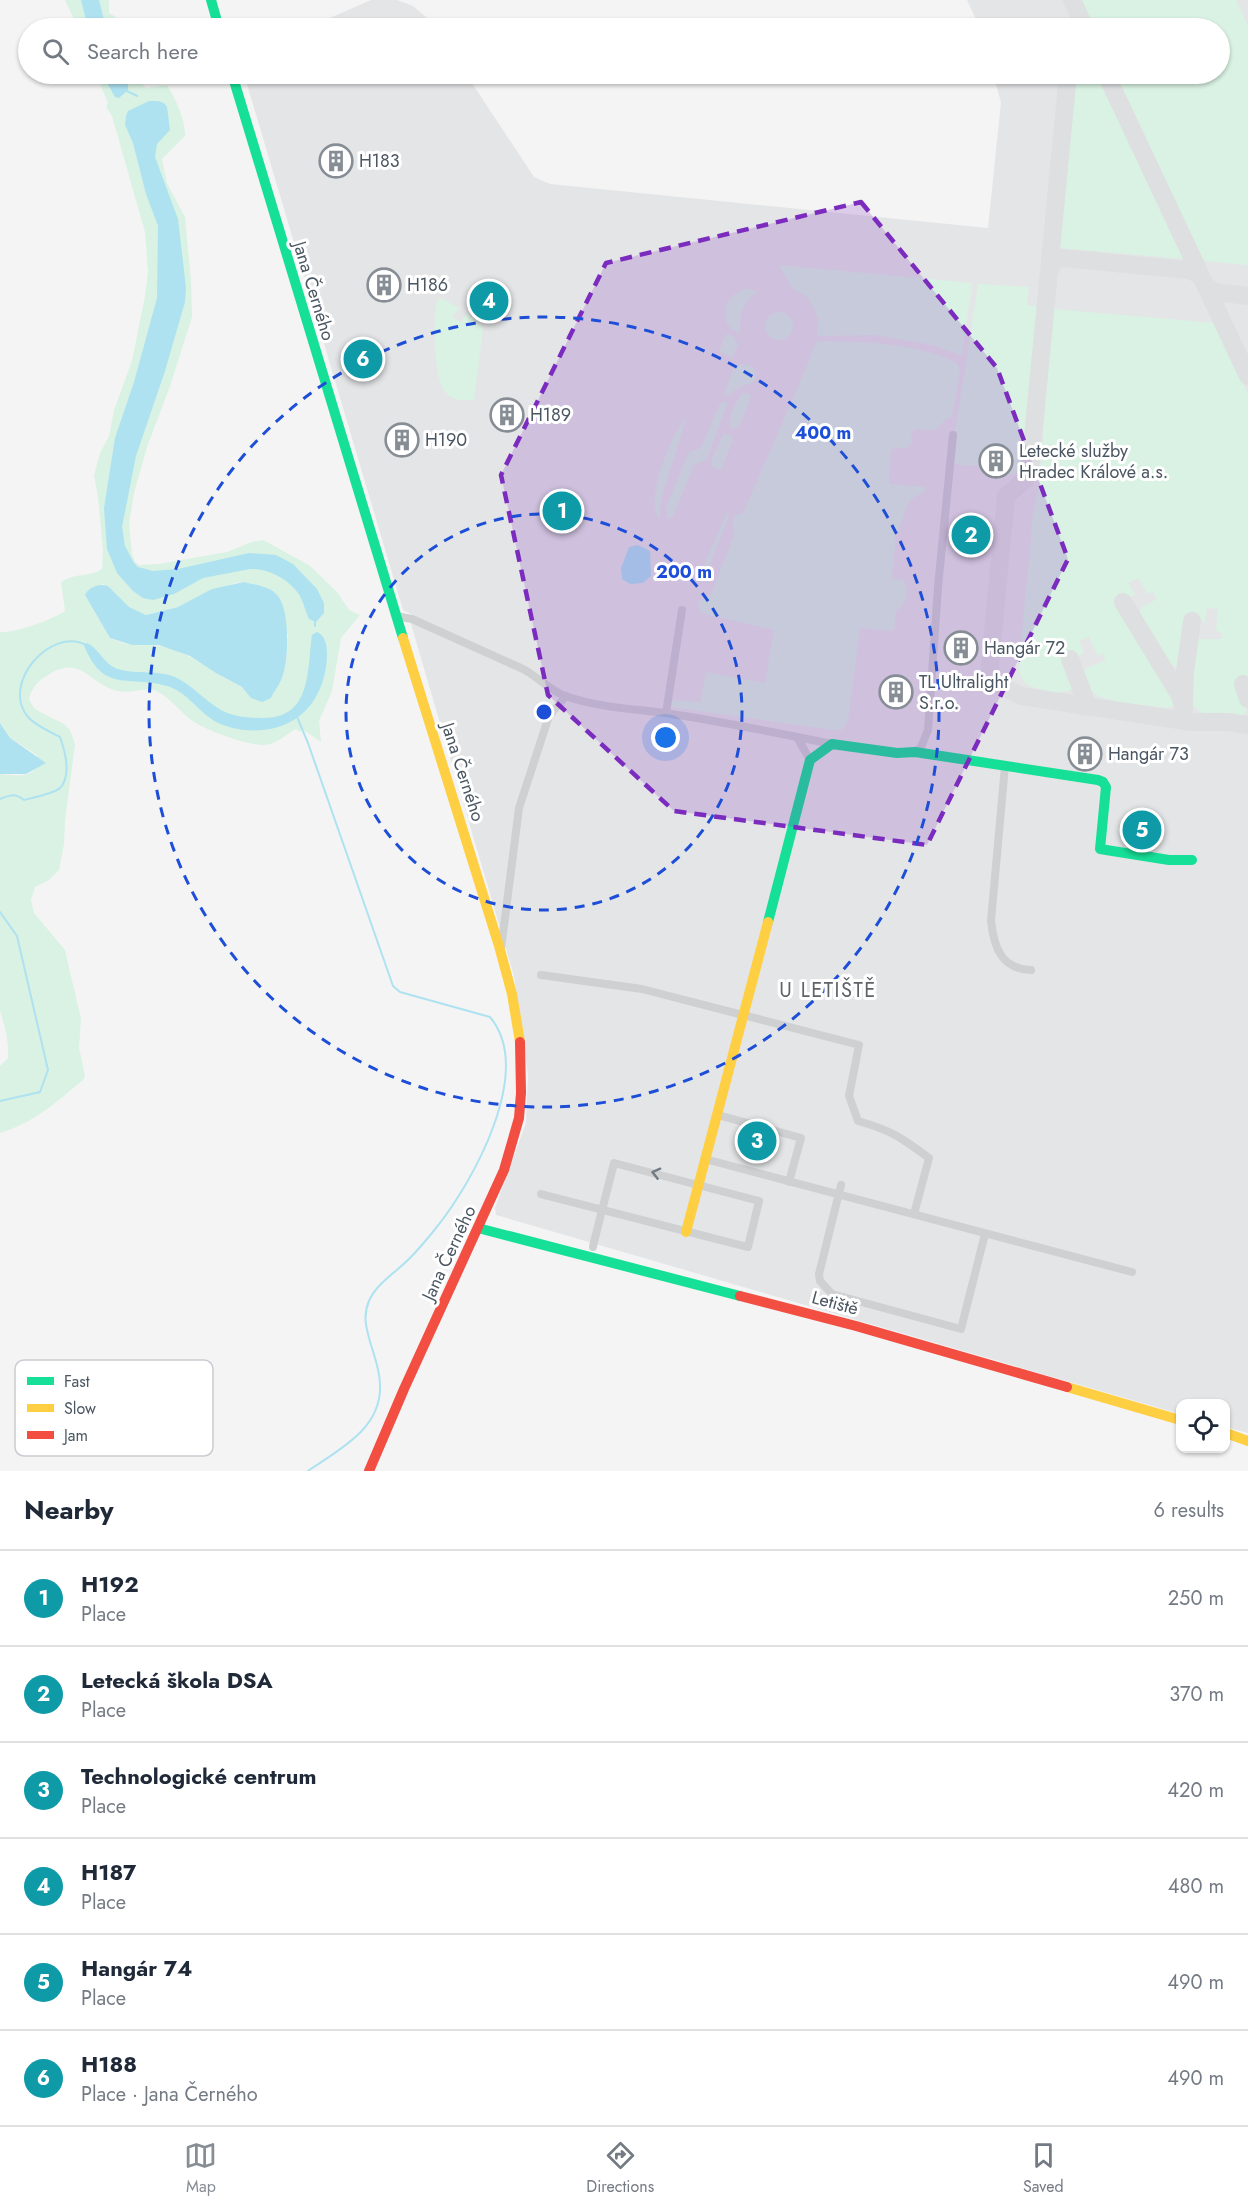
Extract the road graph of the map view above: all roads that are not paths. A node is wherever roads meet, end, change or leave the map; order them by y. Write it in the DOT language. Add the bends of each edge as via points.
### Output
graph roads {
  1 [pos="211,0"];
  2 [pos="216,18"];
  3 [pos="235,84"];
  4 [pos="953,435"];
  5 [pos="682,610"];
  6 [pos="396,616"];
  7 [pos="566,696"];
  8 [pos="666,714"];
  9 [pos="796,737"];
  10 [pos="831,744"];
  11 [pos="915,752"];
  12 [pos="810,760"];
  13 [pos="1005,766"];
  14 [pos="1192,860"];
  15 [pos="501,950"];
  16 [pos="1031,970"];
  17 [pos="541,975"];
  18 [pos="744,1015"];
  19 [pos="718,1114"];
  20 [pos="705,1159"];
  21 [pos="789,1182"];
  22 [pos="698,1183"];
  23 [pos="841,1185"];
  24 [pos="541,1194"];
  25 [pos="838,1195"];
  26 [pos="602,1210"];
  27 [pos="914,1214"];
  28 [pos="478,1227"];
  29 [pos="686,1232"];
  30 [pos="986,1234"];
  31 [pos="593,1247"];
  32 [pos="1132,1272"];
  33 [pos="1176,1419"];
  34 [pos="1230,1434"];
  35 [pos="1248,1441"];
  36 [pos="369,1471"];
  1 -- 2 [label="street"];
  3 -- 6 [label="street, Jana Černého"];
  4 -- 11 [label="street" via="928,730"];
  5 -- 8 [label="street"];
  6 -- 7 [label="street" via="412,619 523,669"];
  6 -- 15 [label="street, Jana Černého"];
  7 -- 8 [label="street" via="615,708"];
  7 -- 15 [label="street" via="549,716 519,808"];
  8 -- 9 [label="street"];
  9 -- 10 [label="street"];
  9 -- 12 [label="street"];
  10 -- 11 [label="street"];
  10 -- 12 [label="street"];
  11 -- 13 [label="street"];
  12 -- 18 [label="street"];
  13 -- 14 [label="street" via="1103,782 1106,787 1100,849"];
  13 -- 16 [label="street" via="991,921 993,938 1008,964"];
  15 -- 28 [label="street, Jana Černého" via="520,1043 520,1114 511,1152"];
  17 -- 18 [label="street" via="642,989"];
  18 -- 19 [label="street"];
  18 -- 27 [label="street" via="859,1046 849,1096 858,1122 884,1128 929,1158"];
  19 -- 20 [label="street"];
  19 -- 21 [label="street" via="801,1138"];
  20 -- 21 [label="street"];
  20 -- 22 [label="street"];
  21 -- 25 [label="street"];
  22 -- 26 [label="street, one-way" via="614,1163"];
  22 -- 29 [label="street"];
  22 -- 29 [label="street" via="759,1201 748,1246"];
  23 -- 25 [label="street"];
  24 -- 26 [label="street"];
  25 -- 27 [label="street"];
  25 -- 30 [label="street" via="819,1274 825,1288 832,1294 961,1329"];
  26 -- 29 [label="street"];
  26 -- 31 [label="street"];
  27 -- 30 [label="street"];
  28 -- 33 [label="street, Letiště" via="856,1326"];
  28 -- 36 [label="street, Jana Černého"];
  30 -- 32 [label="street"];
  34 -- 35 [label="street"];
}
